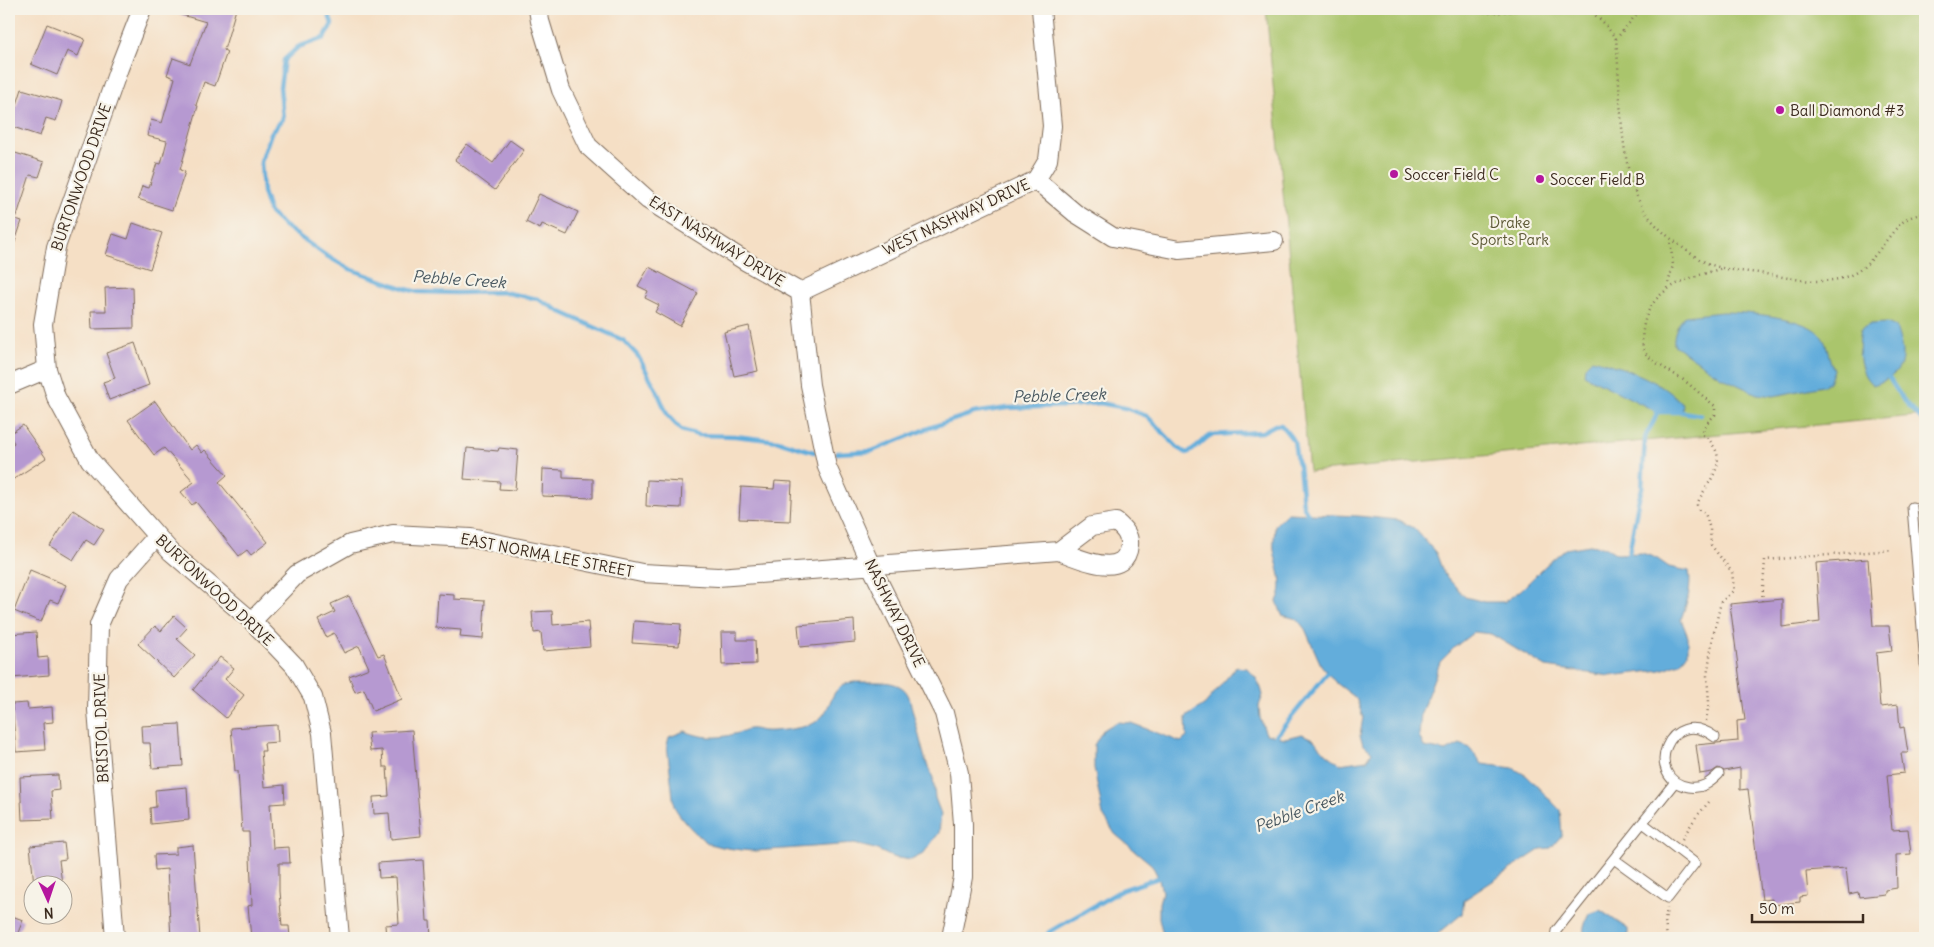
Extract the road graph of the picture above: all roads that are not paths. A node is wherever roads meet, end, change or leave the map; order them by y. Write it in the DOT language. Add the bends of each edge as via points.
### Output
graph roads {
  1 [pos="142,9"];
  2 [pos="538,9"];
  3 [pos="1042,9"];
  4 [pos="1036,180"];
  5 [pos="1274,241"];
  6 [pos="800,292"];
  7 [pos="47,369"];
  8 [pos="9,385"];
  9 [pos="1912,507"];
  10 [pos="157,536"];
  11 [pos="1059,551"];
  12 [pos="872,566"];
  13 [pos="252,621"];
  14 [pos="1925,664"];
  15 [pos="1715,737"];
  16 [pos="1719,774"];
  17 [pos="1675,782"];
  18 [pos="1643,822"];
  19 [pos="1614,859"];
  20 [pos="115,938"];
  21 [pos="340,938"];
  22 [pos="951,938"];
  23 [pos="1555,938"];
  1 -- 7 [label="street, BURTONWOOD DRIVE" via="56,247 43,324"];
  2 -- 6 [label="street, EAST NASHWAY DRIVE" via="561,90 588,146 648,200"];
  3 -- 4 [label="street, WEST NASHWAY DRIVE" via="1052,126 1048,160"];
  4 -- 5 [label="street" via="1075,213 1113,237 1179,250"];
  4 -- 6 [label="street, WEST NASHWAY DRIVE"];
  6 -- 12 [label="street, NASHWAY DRIVE" via="810,385 827,468"];
  7 -- 8 [label="street"];
  7 -- 10 [label="street, BURTONWOOD DRIVE" via="56,397 90,460"];
  9 -- 14 [label="lane"];
  10 -- 13 [label="street, BURTONWOOD DRIVE" via="171,552"];
  10 -- 20 [label="street, BRISTOL DRIVE" via="119,579 99,625 97,710"];
  11 -- 12 [label="street, EAST NORMA LEE STREET"];
  12 -- 13 [label="street, EAST NORMA LEE STREET" via="718,577 642,573 471,538 393,534 350,544 296,574"];
  12 -- 22 [label="street, NASHWAY DRIVE" via="944,713 959,773 963,824 962,877"];
  13 -- 21 [label="street, BURTONWOOD DRIVE" via="294,665 313,697 322,733"];
  15 -- 17 [label="lane" via="1702,730 1688,729 1671,738 1663,756 1668,775"];
  16 -- 17 [label="lane" via="1704,786 1694,788"];
  17 -- 18 [label="lane"];
  18 -- 19 [label="lane"];
  18 -- 19 [label="lane" via="1695,863 1668,898"];
  19 -- 23 [label="lane" via="1556,931"];
}
